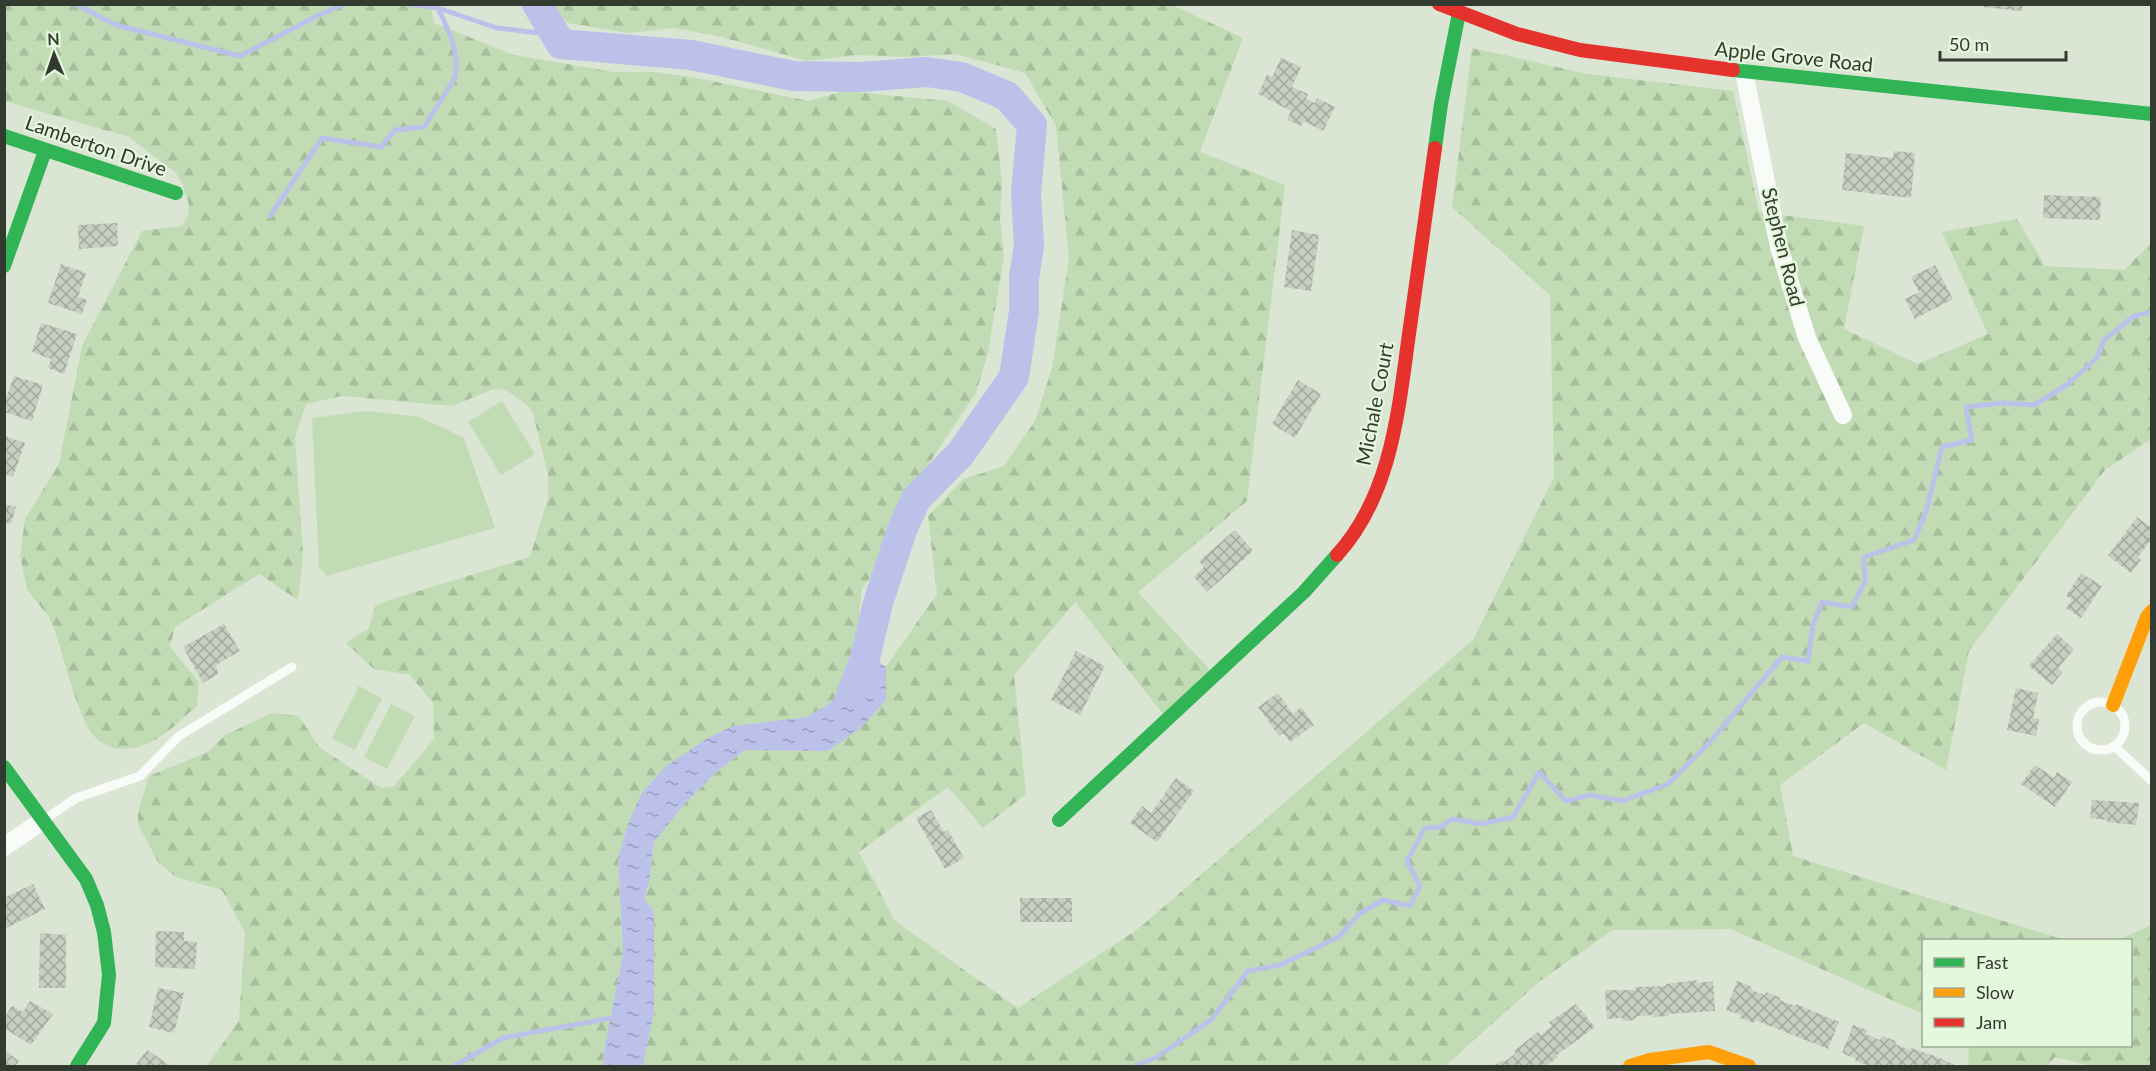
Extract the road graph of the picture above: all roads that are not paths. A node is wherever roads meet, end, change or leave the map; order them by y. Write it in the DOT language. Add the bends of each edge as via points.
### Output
graph roads {
  1 [pos="1439,4"];
  2 [pos="1460,12"];
  3 [pos="1744,72"];
  4 [pos="2151,114"];
  5 [pos="4,136"];
  6 [pos="45,151"];
  7 [pos="176,194"];
  8 [pos="4,266"];
  9 [pos="1843,415"];
  10 [pos="2151,611"];
  11 [pos="292,667"];
  12 [pos="2113,705"];
  13 [pos="2115,747"];
  14 [pos="4,766"];
  15 [pos="2151,781"];
  16 [pos="1059,820"];
  17 [pos="42,822"];
  18 [pos="4,847"];
  19 [pos="77,1066"];
  20 [pos="1630,1066"];
  21 [pos="1749,1066"];
  1 -- 2 [label="street, Apple Grove Road"];
  2 -- 3 [label="street, Apple Grove Road" via="1517,34 1580,50"];
  2 -- 16 [label="street, Michale Court" via="1441,104 1396,415 1387,461 1370,508 1349,542 1304,592"];
  3 -- 4 [label="street, Apple Grove Road"];
  3 -- 9 [label="street, Stephen Road" via="1779,247 1807,338"];
  5 -- 6 [label="street, Lamberton Drive"];
  6 -- 7 [label="street, Lamberton Drive"];
  6 -- 8 [label="street"];
  10 -- 12 [label="street"];
  11 -- 17 [label="lane" via="179,736 140,776 76,798"];
  12 -- 13 [label="lane" via="2120,710 2126,725"];
  12 -- 13 [label="lane" via="2089,705 2077,725 2081,740 2090,748 2101,751"];
  13 -- 15 [label="lane"];
  14 -- 17 [label="street"];
  17 -- 18 [label="street"];
  17 -- 19 [label="street" via="86,879 104,932 109,975 104,1023"];
  20 -- 21 [label="street" via="1709,1052"];
}
